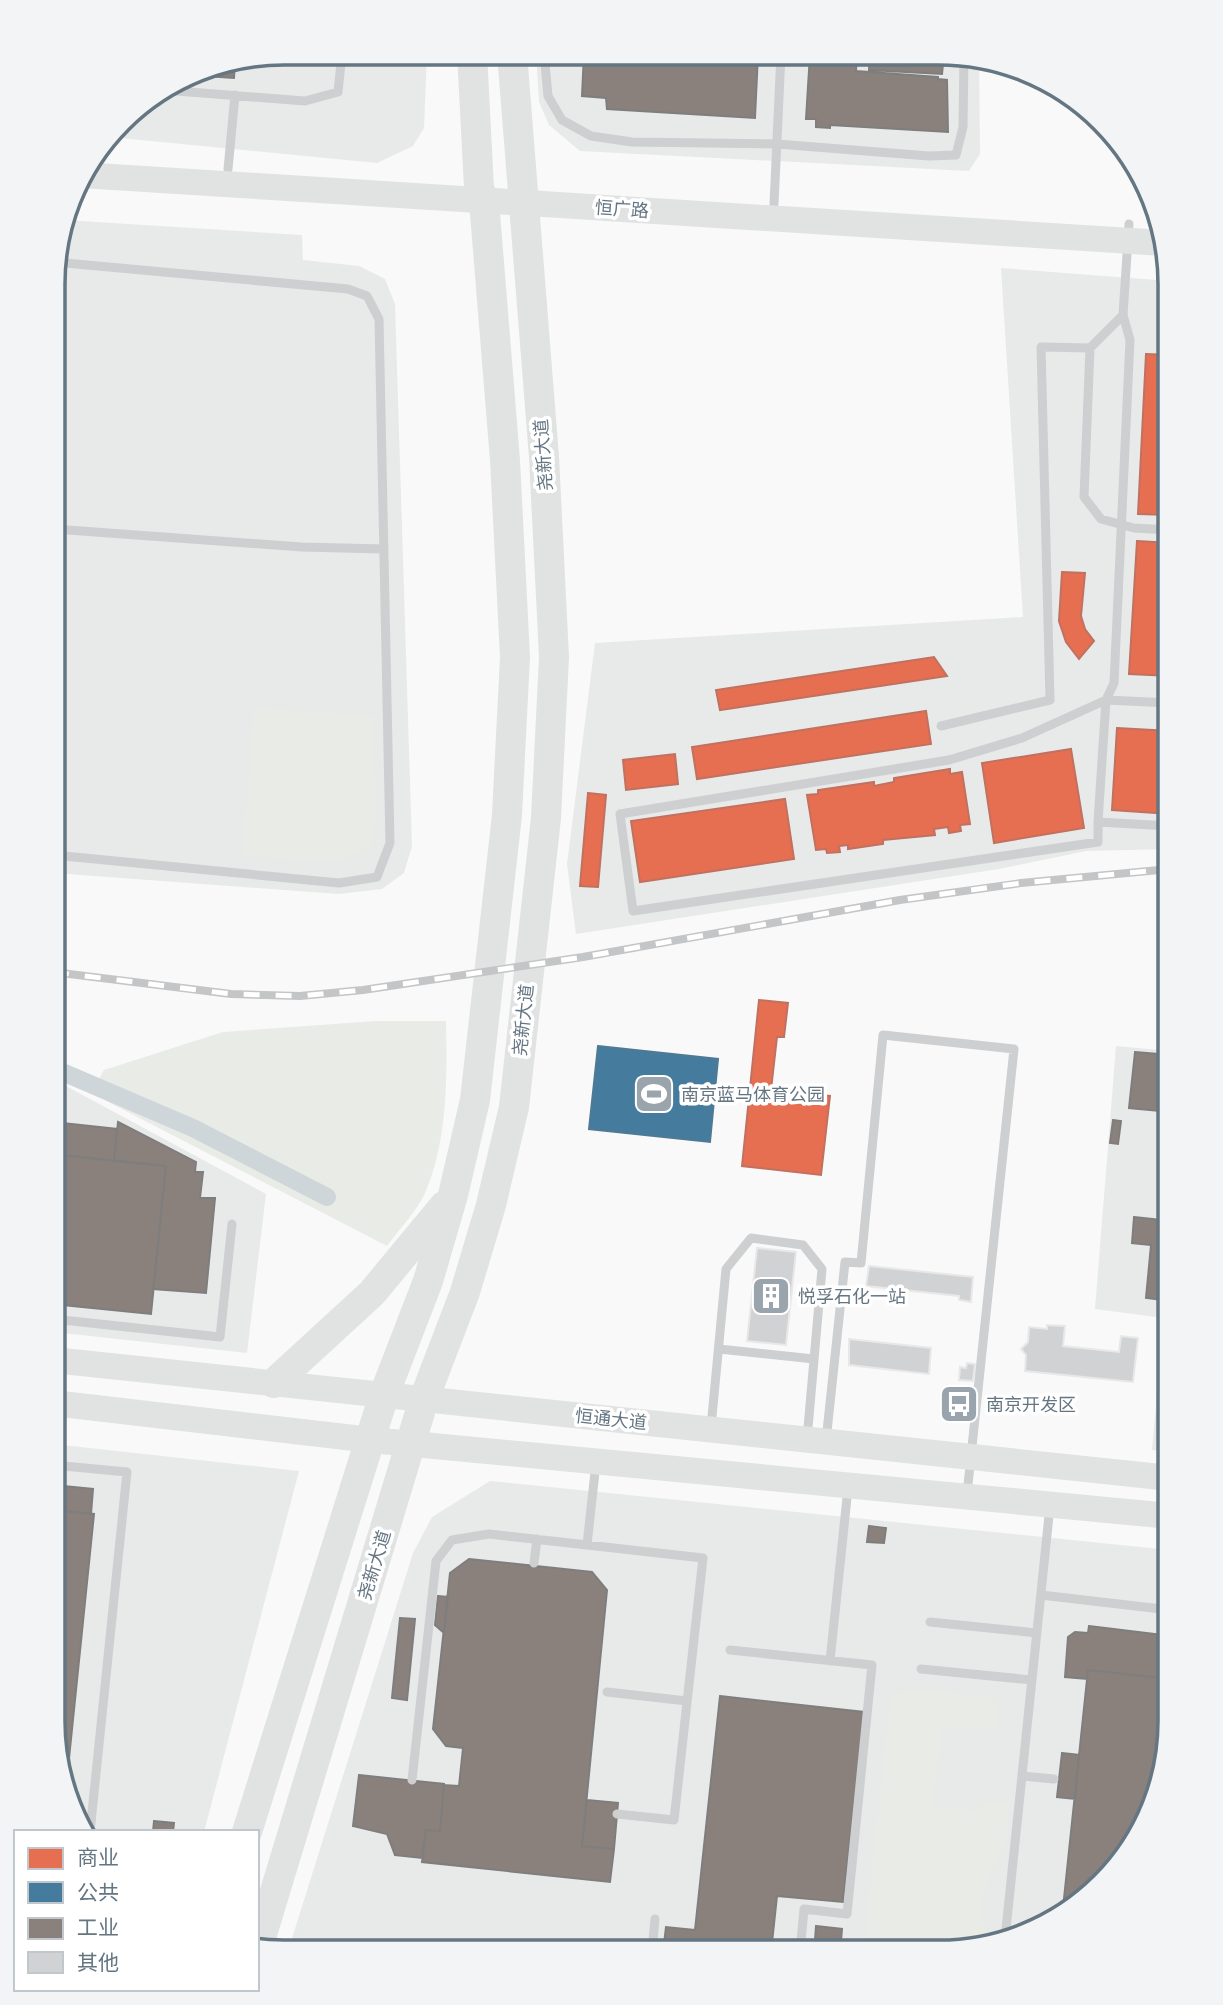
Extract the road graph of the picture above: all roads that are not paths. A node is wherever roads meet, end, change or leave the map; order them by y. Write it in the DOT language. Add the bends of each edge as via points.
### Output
graph roads {
  1 [pos="341,65"];
  2 [pos="473,65"];
  3 [pos="513,65"];
  4 [pos="545,65"];
  5 [pos="781,65"];
  6 [pos="964,67"];
  7 [pos="180,91"];
  8 [pos="235,95"];
  9 [pos="777,144"];
  10 [pos="103,161"];
  11 [pos="228,169"];
  12 [pos="94,176"];
  13 [pos="482,194"];
  14 [pos="522,197"];
  15 [pos="774,204"];
  16 [pos="1151,228"];
  17 [pos="1128,232"];
  18 [pos="1154,240"];
  19 [pos="66,263"];
  20 [pos="1123,315"];
  21 [pos="1090,348"];
  22 [pos="1158,529"];
  23 [pos="65,530"];
  24 [pos="384,549"];
  25 [pos="1107,700"];
  26 [pos="1158,702"];
  27 [pos="940,726"];
  28 [pos="1098,822"];
  29 [pos="1158,825"];
  30 [pos="65,856"];
  31 [pos="453,1195"];
  32 [pos="232,1224"];
  33 [pos="65,1320"];
  34 [pos="719,1349"];
  35 [pos="814,1359"];
  36 [pos="65,1361"];
  37 [pos="274,1383"];
  38 [pos="384,1395"];
  39 [pos="424,1399"];
  40 [pos="65,1404"];
  41 [pos="711,1430"];
  42 [pos="371,1440"];
  43 [pos="816,1441"];
  44 [pos="411,1443"];
  45 [pos="971,1458"];
  46 [pos="597,1461"];
  47 [pos="65,1466"];
  48 [pos="1158,1477"];
  49 [pos="848,1484"];
  50 [pos="967,1496"];
  51 [pos="1050,1504"];
  52 [pos="1158,1515"];
  53 [pos="537,1539"];
  54 [pos="587,1545"];
  55 [pos="534,1563"];
  56 [pos="1041,1595"];
  57 [pos="1158,1609"];
  58 [pos="930,1622"];
  59 [pos="1037,1633"];
  60 [pos="730,1650"];
  61 [pos="830,1661"];
  62 [pos="921,1669"];
  63 [pos="1032,1680"];
  64 [pos="607,1692"];
  65 [pos="687,1701"];
  66 [pos="1022,1776"];
  67 [pos="1054,1779"];
  68 [pos="412,1780"];
  69 [pos="617,1814"];
  70 [pos="91,1825"];
  71 [pos="248,1830"];
  72 [pos="655,1919"];
  73 [pos="1007,1930"];
  74 [pos="261,1938"];
  75 [pos="653,1940"];
  76 [pos="801,1940"];
  1 -- 8 [label="lane" via="338,92 305,101"];
  2 -- 13 [label="main road"];
  3 -- 14 [label="main road, 尧新大道"];
  4 -- 9 [label="lane" via="548,96 562,120 591,136 632,142"];
  5 -- 9 [label="lane"];
  6 -- 9 [label="lane" via="963,127 956,155"];
  7 -- 8 [label="lane"];
  8 -- 11 [label="lane"];
  9 -- 15 [label="lane"];
  10 -- 11 [label="main road, 恒广路"];
  11 -- 13 [label="main road, 恒广路"];
  12 -- 13 [label="main road, 恒广路"];
  13 -- 14 [label="main road, 恒广路"];
  13 -- 31 [label="main road" via="513,594 513,729 475,1100"];
  14 -- 15 [label="main road, 恒广路"];
  14 -- 17 [label="main road, 恒广路"];
  14 -- 39 [label="main road, 尧新大道" via="552,605 552,731 546,818 514,1107 469,1280"];
  15 -- 17 [label="main road, 恒广路"];
  16 -- 17 [label="main road, 恒广路"];
  17 -- 18 [label="main road, 恒广路"];
  17 -- 20 [label="lane"];
  19 -- 24 [label="lane" via="348,289 367,296 379,319"];
  20 -- 21 [label="lane"];
  20 -- 25 [label="lane" via="1130,340 1114,683"];
  21 -- 22 [label="lane" via="1084,497 1101,519"];
  21 -- 27 [label="lane" via="1041,347 1050,700"];
  23 -- 24 [label="lane"];
  24 -- 30 [label="lane" via="390,843 377,877 339,883"];
  25 -- 26 [label="lane"];
  25 -- 28 [label="lane"];
  25 -- 28 [label="lane" via="1022,738 949,760 620,814 633,911 1098,842"];
  28 -- 29 [label="lane"];
  31 -- 37 [label="main road" via="372,1293"];
  31 -- 38 [label="main road" via="428,1281"];
  32 -- 33 [label="lane" via="220,1337"];
  34 -- 35 [label="lane"];
  34 -- 35 [label="lane" via="726,1269 751,1238 803,1245 822,1269"];
  34 -- 41 [label="lane"];
  35 -- 43 [label="lane"];
  36 -- 37 [label="main road, 恒通大道"];
  37 -- 38 [label="main road, 恒通大道"];
  38 -- 39 [label="main road, 恒通大道"];
  38 -- 42 [label="main road"];
  39 -- 41 [label="main road, 恒通大道"];
  39 -- 44 [label="main road, 尧新大道"];
  40 -- 42 [label="main road"];
  41 -- 43 [label="main road, 恒通大道"];
  42 -- 44 [label="main road"];
  42 -- 71 [label="main road"];
  43 -- 45 [label="main road, 恒通大道"];
  43 -- 45 [label="lane" via="845,1262 861,1264 883,1035 1014,1049"];
  44 -- 46 [label="main road"];
  44 -- 74 [label="main road, 尧新大道"];
  45 -- 48 [label="main road, 恒通大道"];
  45 -- 50 [label="lane"];
  46 -- 49 [label="main road"];
  46 -- 54 [label="lane"];
  47 -- 70 [label="lane" via="127,1472"];
  49 -- 50 [label="main road"];
  49 -- 61 [label="lane"];
  50 -- 51 [label="main road"];
  51 -- 52 [label="main road"];
  51 -- 56 [label="lane"];
  53 -- 54 [label="lane"];
  53 -- 55 [label="lane"];
  53 -- 68 [label="lane" via="489,1534 452,1541 436,1561"];
  54 -- 65 [label="lane" via="703,1558"];
  56 -- 57 [label="lane"];
  56 -- 59 [label="lane"];
  58 -- 59 [label="lane"];
  59 -- 63 [label="lane"];
  60 -- 61 [label="lane"];
  61 -- 76 [label="lane" via="872,1665 847,1914 804,1909"];
  62 -- 63 [label="lane"];
  63 -- 66 [label="lane"];
  64 -- 65 [label="lane"];
  65 -- 69 [label="lane" via="674,1820"];
  66 -- 67 [label="lane"];
  66 -- 73 [label="lane"];
  72 -- 75 [label="lane"];
}
